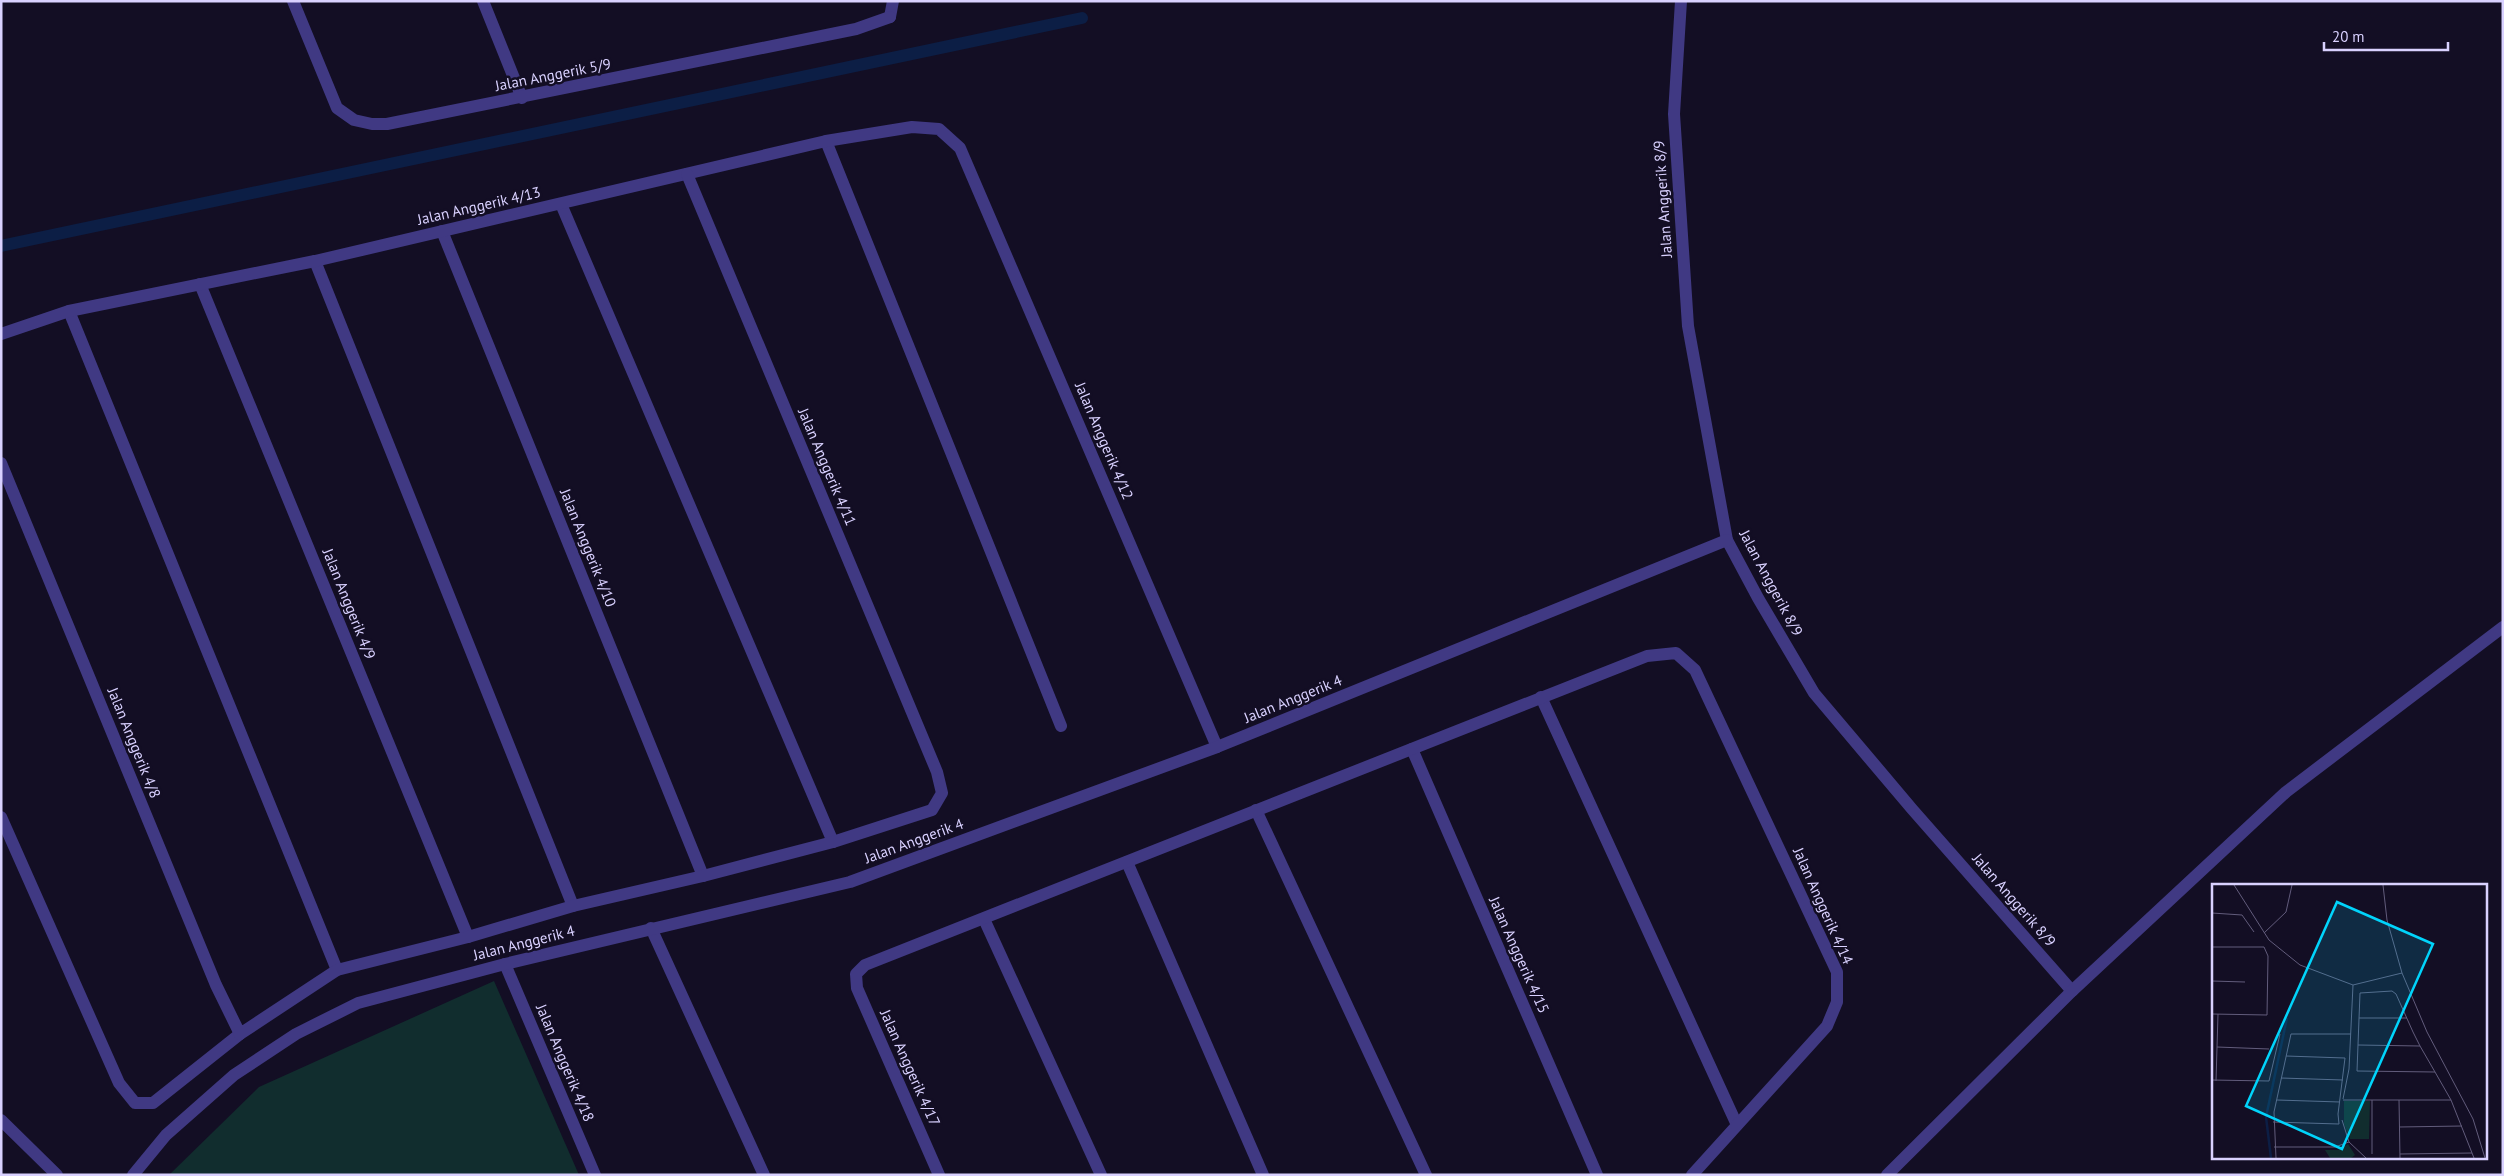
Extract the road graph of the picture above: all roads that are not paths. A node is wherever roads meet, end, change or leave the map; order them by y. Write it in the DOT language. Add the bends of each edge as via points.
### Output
graph roads {
  1 [pos="293,1"];
  2 [pos="483,1"];
  3 [pos="893,1"];
  4 [pos="1681,1"];
  5 [pos="522,98"];
  6 [pos="826,141"];
  7 [pos="960,148"];
  8 [pos="688,174"];
  9 [pos="561,204"];
  10 [pos="442,231"];
  11 [pos="314,261"];
  12 [pos="200,284"];
  13 [pos="69,311"];
  14 [pos="1,334"];
  15 [pos="1,464"];
  16 [pos="1726,540"];
  17 [pos="2503,627"];
  18 [pos="1542,697"];
  19 [pos="1061,726"];
  20 [pos="1217,748"];
  21 [pos="1412,749"];
  22 [pos="1256,810"];
  23 [pos="1,817"];
  24 [pos="833,842"];
  25 [pos="1127,862"];
  26 [pos="703,876"];
  27 [pos="574,906"];
  28 [pos="984,918"];
  29 [pos="651,928"];
  30 [pos="468,937"];
  31 [pos="505,964"];
  32 [pos="337,970"];
  33 [pos="2072,991"];
  34 [pos="240,1034"];
  35 [pos="1,1120"];
  36 [pos="1737,1125"];
  37 [pos="58,1175"];
  38 [pos="133,1175"];
  39 [pos="595,1175"];
  40 [pos="764,1175"];
  41 [pos="939,1175"];
  42 [pos="1101,1175"];
  43 [pos="1263,1175"];
  44 [pos="1426,1175"];
  45 [pos="1597,1175"];
  46 [pos="1692,1175"];
  47 [pos="1887,1175"];
  1 -- 5 [label="street, Jalan Anggerik 5/9" via="336,108 354,120 387,124"];
  2 -- 5 [label="street"];
  3 -- 5 [label="street, Jalan Anggerik 5/9" via="890,17 856,29"];
  4 -- 16 [label="street, Jalan Anggerik 8/9" via="1674,114 1688,326"];
  6 -- 7 [label="street, Jalan Anggerik 4/13" via="912,127 939,129"];
  6 -- 8 [label="street, Jalan Anggerik 4/13"];
  6 -- 19 [label="street"];
  7 -- 20 [label="street, Jalan Anggerik 4/12"];
  8 -- 9 [label="street, Jalan Anggerik 4/13"];
  8 -- 24 [label="street, Jalan Anggerik 4/11" via="937,772 942,793 932,810"];
  9 -- 10 [label="street, Jalan Anggerik 4/13"];
  9 -- 24 [label="street"];
  10 -- 11 [label="street, Jalan Anggerik 4/13"];
  10 -- 26 [label="street, Jalan Anggerik 4/10"];
  11 -- 12 [label="street, Jalan Anggerik 4/13"];
  11 -- 27 [label="street"];
  12 -- 13 [label="street, Jalan Anggerik 4/13"];
  12 -- 30 [label="street, Jalan Anggerik 4/9"];
  13 -- 14 [label="street, Jalan Anggerik 4/13"];
  13 -- 32 [label="street"];
  15 -- 34 [label="street, Jalan Anggerik 4/8" via="216,985"];
  16 -- 20 [label="street, Jalan Anggerik 4"];
  16 -- 33 [label="street, Jalan Anggerik 8/9" via="1814,693 1918,817"];
  17 -- 33 [label="street" via="2286,792"];
  18 -- 21 [label="street"];
  18 -- 36 [label="street"];
  18 -- 36 [label="street, Jalan Anggerik 4/14" via="1647,656 1676,653 1695,670 1837,972 1837,1002 1826,1026"];
  20 -- 29 [label="street, Jalan Anggerik 4" via="850,882"];
  21 -- 22 [label="street"];
  21 -- 45 [label="street, Jalan Anggerik 4/15"];
  22 -- 25 [label="street"];
  22 -- 44 [label="street"];
  23 -- 34 [label="street, Jalan Anggerik 4/11" via="119,1083 135,1103 153,1103"];
  24 -- 26 [label="street, Jalan Anggerik 4/11"];
  25 -- 28 [label="street"];
  25 -- 43 [label="street"];
  26 -- 27 [label="street, Jalan Anggerik 4/11"];
  27 -- 30 [label="street, Jalan Anggerik 4/11"];
  28 -- 41 [label="street, Jalan Anggerik 4/17" via="865,965 856,974 857,988"];
  28 -- 42 [label="street"];
  29 -- 31 [label="street, Jalan Anggerik 4"];
  29 -- 40 [label="street"];
  30 -- 32 [label="street, Jalan Anggerik 4/11"];
  31 -- 38 [label="street, Jalan Anggerik 4" via="358,1003 296,1034 234,1075 166,1135"];
  31 -- 39 [label="street, Jalan Anggerik 4/18"];
  32 -- 34 [label="street, Jalan Anggerik 4/11"];
  33 -- 47 [label="street"];
  35 -- 37 [label="street"];
  36 -- 46 [label="street, Jalan Anggerik 4/14"];
}
